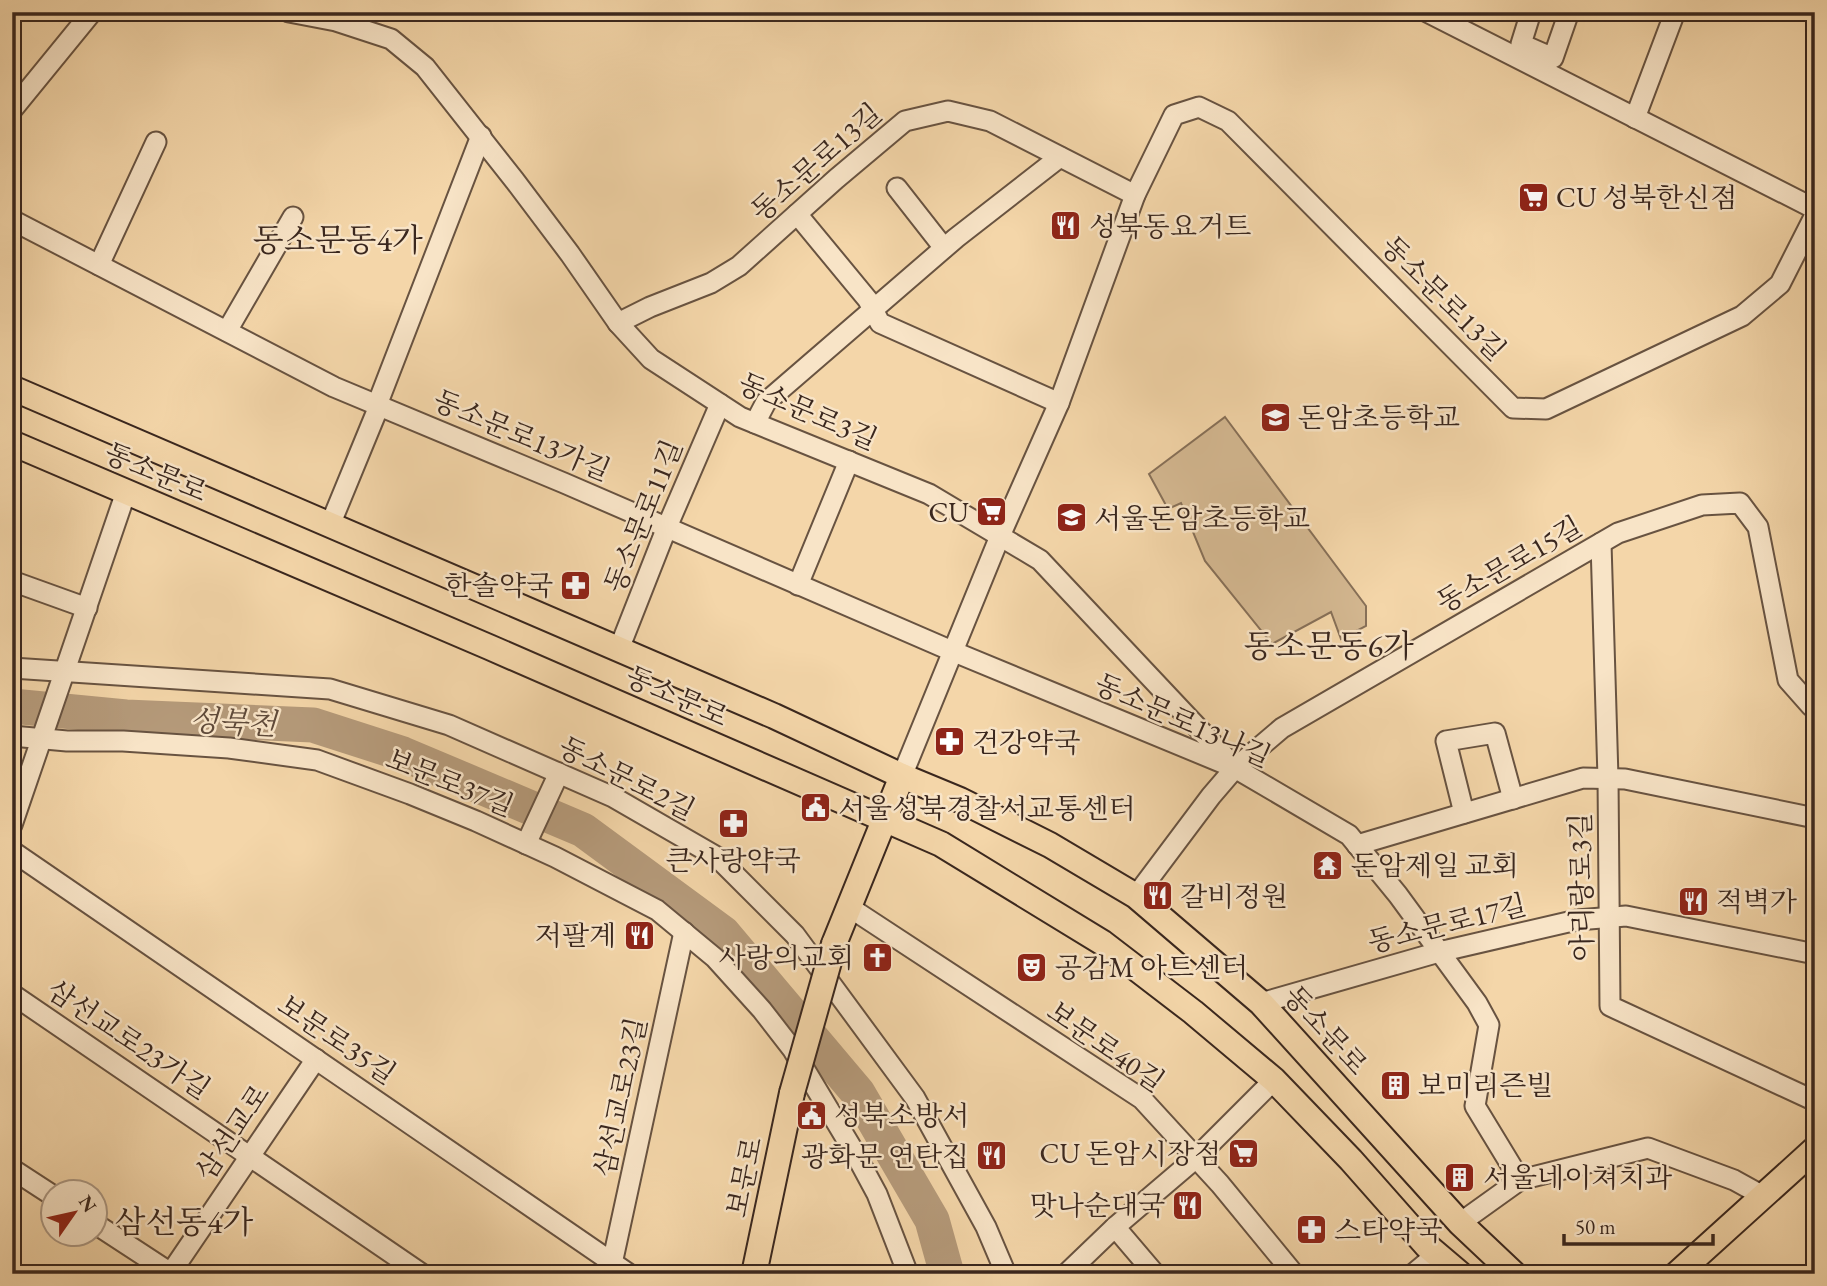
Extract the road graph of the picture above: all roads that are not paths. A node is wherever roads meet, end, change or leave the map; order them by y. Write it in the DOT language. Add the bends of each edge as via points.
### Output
graph roads {
  1 [pos="92,12"];
  2 [pos="289,12"];
  3 [pos="1427,12"];
  4 [pos="1531,12"];
  5 [pos="1569,12"];
  6 [pos="1675,12"];
  7 [pos="12,110"];
  8 [pos="1635,118"];
  9 [pos="481,136"];
  10 [pos="156,142"];
  11 [pos="1060,156"];
  12 [pos="897,188"];
  13 [pos="1135,195"];
  14 [pos="1815,209"];
  15 [pos="796,215"];
  16 [pos="1815,215"];
  17 [pos="293,217"];
  18 [pos="12,220"];
  19 [pos="944,248"];
  20 [pos="99,265"];
  21 [pos="873,309"];
  22 [pos="618,323"];
  23 [pos="227,331"];
  24 [pos="12,388"];
  25 [pos="1059,403"];
  26 [pos="720,404"];
  27 [pos="377,405"];
  28 [pos="755,423"];
  29 [pos="12,443"];
  30 [pos="849,461"];
  31 [pos="126,492"];
  32 [pos="330,525"];
  33 [pos="667,527"];
  34 [pos="1000,536"];
  35 [pos="1601,543"];
  36 [pos="12,581"];
  37 [pos="798,585"];
  38 [pos="87,608"];
  39 [pos="619,649"];
  40 [pos="952,651"];
  41 [pos="12,668"];
  42 [pos="64,675"];
  43 [pos="1815,706"];
  44 [pos="44,735"];
  45 [pos="12,736"];
  46 [pos="1236,768"];
  47 [pos="559,773"];
  48 [pos="902,776"];
  49 [pos="1608,778"];
  50 [pos="1513,799"];
  51 [pos="1464,813"];
  52 [pos="1815,818"];
  53 [pos="884,820"];
  54 [pos="12,825"];
  55 [pos="526,844"];
  56 [pos="1357,845"];
  57 [pos="12,851"];
  58 [pos="1136,896"];
  59 [pos="849,907"];
  60 [pos="1610,917"];
  61 [pos="684,932"];
  62 [pos="1440,952"];
  63 [pos="1815,954"];
  64 [pos="12,994"];
  65 [pos="1261,1003"];
  66 [pos="316,1059"];
  67 [pos="1274,1080"];
  68 [pos="1815,1101"];
  69 [pos="1815,1149"];
  70 [pos="250,1155"];
  71 [pos="1196,1158"];
  72 [pos="12,1169"];
  73 [pos="1520,1180"];
  74 [pos="38,1186"];
  75 [pos="1763,1196"];
  76 [pos="1460,1223"];
  77 [pos="1115,1227"];
  78 [pos="108,1232"];
  79 [pos="1437,1254"];
  80 [pos="611,1268"];
  81 [pos="1685,1272"];
  82 [pos="171,1273"];
  83 [pos="422,1274"];
  84 [pos="629,1274"];
  85 [pos="754,1274"];
  86 [pos="908,1274"];
  87 [pos="1006,1274"];
  88 [pos="1066,1274"];
  89 [pos="1155,1274"];
  90 [pos="1294,1274"];
  91 [pos="1413,1274"];
  92 [pos="1460,1274"];
  93 [pos="1514,1274"];
  1 -- 7 [label="street"];
  2 -- 9 [label="street, 동소문로3길" via="390,39 425,67"];
  3 -- 8 [label="street"];
  4 -- 5 [label="street" via="1521,44 1553,58"];
  6 -- 8 [label="street"];
  8 -- 14 [label="street"];
  9 -- 22 [label="street, 동소문로3길"];
  9 -- 27 [label="street"];
  10 -- 20 [label="street"];
  11 -- 13 [label="street, 동소문로13길"];
  11 -- 15 [label="street, 동소문로13길" via="990,121 948,111 905,121"];
  11 -- 19 [label="street"];
  12 -- 19 [label="street"];
  13 -- 16 [label="street, 동소문로13길" via="1174,115 1199,107 1228,121 1513,408 1546,409 1742,316 1780,284"];
  13 -- 25 [label="street, 동소문로13길"];
  15 -- 21 [label="street"];
  15 -- 22 [label="street, 동소문로13길" via="739,266 711,284"];
  17 -- 23 [label="street"];
  18 -- 20 [label="street, 동소문로13가길"];
  19 -- 21 [label="street"];
  20 -- 23 [label="street, 동소문로13가길"];
  21 -- 25 [label="street" via="880,323"];
  21 -- 28 [label="street" via="766,402"];
  22 -- 26 [label="street, 동소문로3길" via="651,359"];
  23 -- 27 [label="street, 동소문로13가길"];
  24 -- 32 [label="main road, 동소문로"];
  25 -- 34 [label="street, 동소문로13길"];
  26 -- 28 [label="street, 동소문로3길"];
  26 -- 33 [label="street, 동소문로11길"];
  27 -- 32 [label="street"];
  27 -- 33 [label="street, 동소문로13가길"];
  28 -- 30 [label="street, 동소문로3길"];
  29 -- 31 [label="main road, 동소문로"];
  30 -- 34 [label="street, 동소문로3길" via="929,494"];
  30 -- 37 [label="street"];
  31 -- 38 [label="street"];
  31 -- 53 [label="main road, 동소문로"];
  32 -- 39 [label="main road, 동소문로"];
  33 -- 37 [label="street, 동소문로13가길"];
  33 -- 39 [label="street, 동소문로11길"];
  34 -- 40 [label="street, 동소문로13길"];
  34 -- 46 [label="street, 동소문로3길" via="1040,560"];
  35 -- 43 [label="street, 동소문로15길" via="1702,505 1740,503 1758,527 1788,680"];
  35 -- 46 [label="street, 동소문로15길" via="1282,728"];
  35 -- 49 [label="street, 아리랑로3길"];
  36 -- 38 [label="street"];
  37 -- 40 [label="street, 동소문로13가길"];
  38 -- 42 [label="street"];
  39 -- 48 [label="main road, 동소문로"];
  40 -- 46 [label="street, 동소문로13나길"];
  40 -- 48 [label="street, 동소문로13길"];
  41 -- 42 [label="street, 동소문로2길"];
  42 -- 44 [label="street"];
  42 -- 47 [label="street, 동소문로2길" via="330,689 449,725"];
  44 -- 45 [label="street, 보문로37길"];
  44 -- 54 [label="street"];
  44 -- 55 [label="street, 보문로37길" via="67,741 216,747 317,760"];
  46 -- 56 [label="street, 동소문로13나길" via="1349,835"];
  46 -- 58 [label="street, 동소문로15길"];
  47 -- 55 [label="street"];
  47 -- 87 [label="street, 동소문로2길" via="613,797 717,857 795,935 915,1098 986,1227"];
  48 -- 53 [label="main road"];
  48 -- 58 [label="main road, 동소문로" via="1050,845"];
  49 -- 50 [label="street" via="1583,778"];
  49 -- 52 [label="street"];
  49 -- 60 [label="street, 아리랑로3길"];
  50 -- 51 [label="street"];
  50 -- 51 [label="street" via="1495,733 1446,741"];
  51 -- 56 [label="street"];
  53 -- 59 [label="main road"];
  53 -- 67 [label="main road, 동소문로" via="941,844 1103,943"];
  55 -- 61 [label="street, 보문로37길" via="657,910"];
  56 -- 62 [label="street"];
  57 -- 66 [label="street, 보문로35길"];
  58 -- 65 [label="main road, 동소문로"];
  59 -- 71 [label="street, 보문로40길" via="1142,1099"];
  59 -- 85 [label="main road, 보문로, bridge" via="834,944 792,1093"];
  60 -- 62 [label="street, 동소문로17길" via="1577,920"];
  60 -- 63 [label="street, 동소문로17길" via="1626,916"];
  60 -- 68 [label="street, 아리랑로3길" via="1610,1006"];
  61 -- 80 [label="street, 삼선교로23길"];
  61 -- 86 [label="street, 보문로37길" via="715,958 793,1050 877,1194"];
  62 -- 65 [label="street, 동소문로17길"];
  62 -- 73 [label="street" via="1489,1025 1475,1106"];
  64 -- 70 [label="street, 삼선교로23가길"];
  65 -- 76 [label="main road, 동소문로"];
  66 -- 70 [label="street, 삼선교로"];
  66 -- 80 [label="street, 보문로35길"];
  67 -- 71 [label="street"];
  67 -- 79 [label="main road, 동소문로"];
  69 -- 75 [label="main road"];
  70 -- 82 [label="street, 삼선교로"];
  70 -- 83 [label="street, 삼선교로23가길"];
  71 -- 77 [label="street"];
  71 -- 90 [label="street, 보문로40길"];
  72 -- 74 [label="street"];
  73 -- 75 [label="street" via="1648,1148 1734,1180"];
  73 -- 76 [label="street"];
  75 -- 81 [label="main road"];
  76 -- 93 [label="main road, 동소문로"];
  77 -- 88 [label="street"];
  77 -- 89 [label="street"];
  78 -- 82 [label="street, 삼선교로"];
  79 -- 91 [label="street"];
  79 -- 92 [label="main road, 동소문로"];
  80 -- 84 [label="street, 보문로35길"];
}
